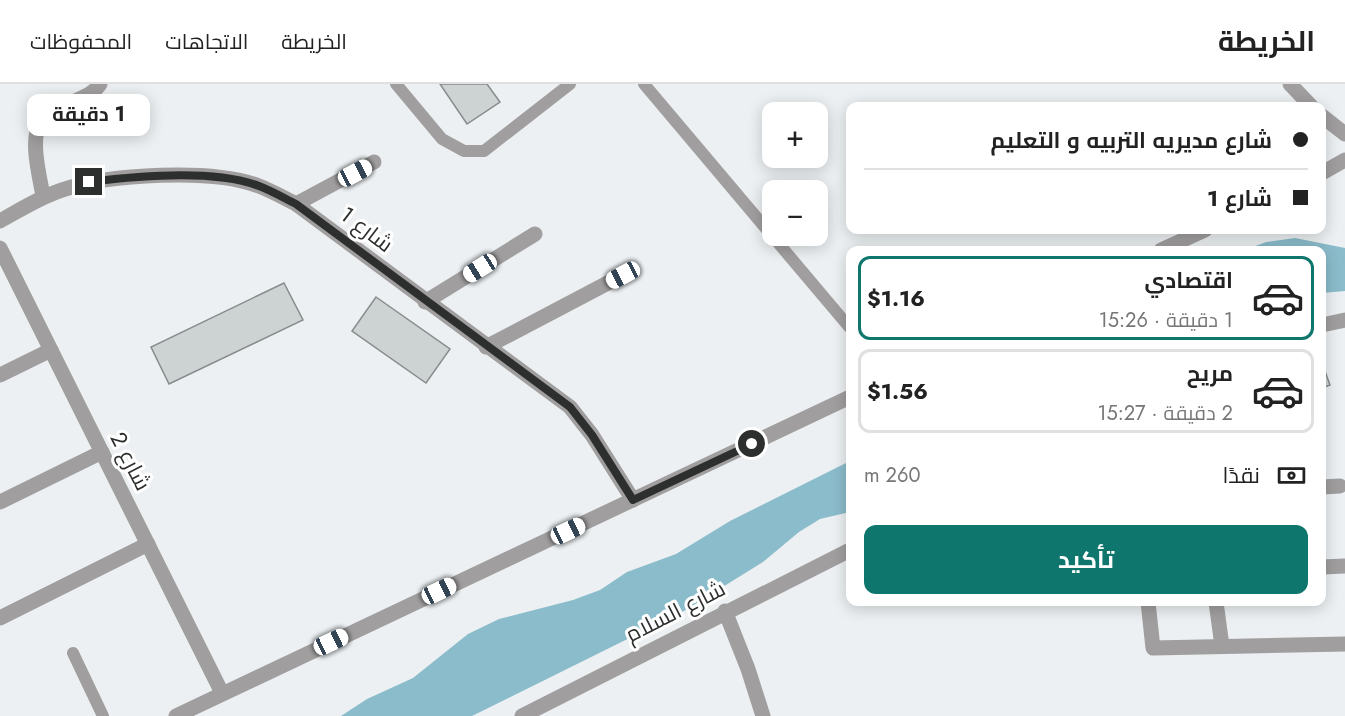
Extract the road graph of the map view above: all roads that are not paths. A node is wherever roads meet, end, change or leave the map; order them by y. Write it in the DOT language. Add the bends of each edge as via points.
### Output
graph roads {
  1 [pos="100,84"];
  2 [pos="396,84"];
  3 [pos="570,84"];
  4 [pos="644,84"];
  5 [pos="1290,84"];
  6 [pos="1307,102"];
  7 [pos="1326,119"];
  8 [pos="1345,134"];
  9 [pos="1345,160"];
  10 [pos="374,162"];
  11 [pos="1326,171"];
  12 [pos="44,196"];
  13 [pos="296,204"];
  14 [pos="0,221"];
  15 [pos="535,234"];
  16 [pos="1196,234"];
  17 [pos="1170,246"];
  18 [pos="0,248"];
  19 [pos="623,275"];
  20 [pos="425,302"];
  21 [pos="1345,320"];
  22 [pos="846,323"];
  23 [pos="1326,324"];
  24 [pos="486,347"];
  25 [pos="51,350"];
  26 [pos="0,375"];
  27 [pos="846,399"];
  28 [pos="102,452"];
  29 [pos="1340,486"];
  30 [pos="1326,487"];
  31 [pos="633,500"];
  32 [pos="0,502"];
  33 [pos="148,544"];
  34 [pos="846,551"];
  35 [pos="1345,566"];
  36 [pos="1326,567"];
  37 [pos="1148,606"];
  38 [pos="1217,606"];
  39 [pos="725,611"];
  40 [pos="0,618"];
  41 [pos="1345,644"];
  42 [pos="1222,646"];
  43 [pos="73,653"];
  44 [pos="222,693"];
  45 [pos="103,716"];
  46 [pos="176,716"];
  47 [pos="522,716"];
  48 [pos="763,716"];
  1 -- 12 [label="street" via="40,123 36,136 37,163"];
  2 -- 3 [label="lane" via="442,139 464,151 484,151"];
  4 -- 22 [label="lane"];
  5 -- 6 [label="street"];
  7 -- 8 [label="street"];
  9 -- 11 [label="street"];
  10 -- 13 [label="street"];
  12 -- 13 [label="street, شارع 1" via="89,182 189,177 257,186"];
  12 -- 14 [label="street, شارع 1"];
  13 -- 20 [label="street, شارع 1"];
  15 -- 20 [label="street"];
  16 -- 17 [label="street"];
  18 -- 25 [label="street, شارع 2"];
  19 -- 24 [label="street"];
  20 -- 24 [label="street, شارع 1"];
  21 -- 23 [label="street"];
  24 -- 31 [label="street, شارع 1" via="570,407"];
  25 -- 26 [label="street"];
  25 -- 28 [label="street, شارع 2"];
  27 -- 31 [label="street"];
  28 -- 32 [label="street"];
  28 -- 33 [label="street, شارع 2"];
  29 -- 30 [label="street"];
  31 -- 44 [label="street"];
  33 -- 40 [label="street"];
  33 -- 44 [label="street, شارع 2"];
  34 -- 39 [label="street, شارع السلام"];
  35 -- 36 [label="street"];
  37 -- 42 [label="street" via="1153,648"];
  38 -- 42 [label="street"];
  39 -- 47 [label="street, شارع السلام"];
  39 -- 48 [label="street"];
  41 -- 42 [label="street"];
  43 -- 45 [label="lane"];
  44 -- 46 [label="street"];
}
